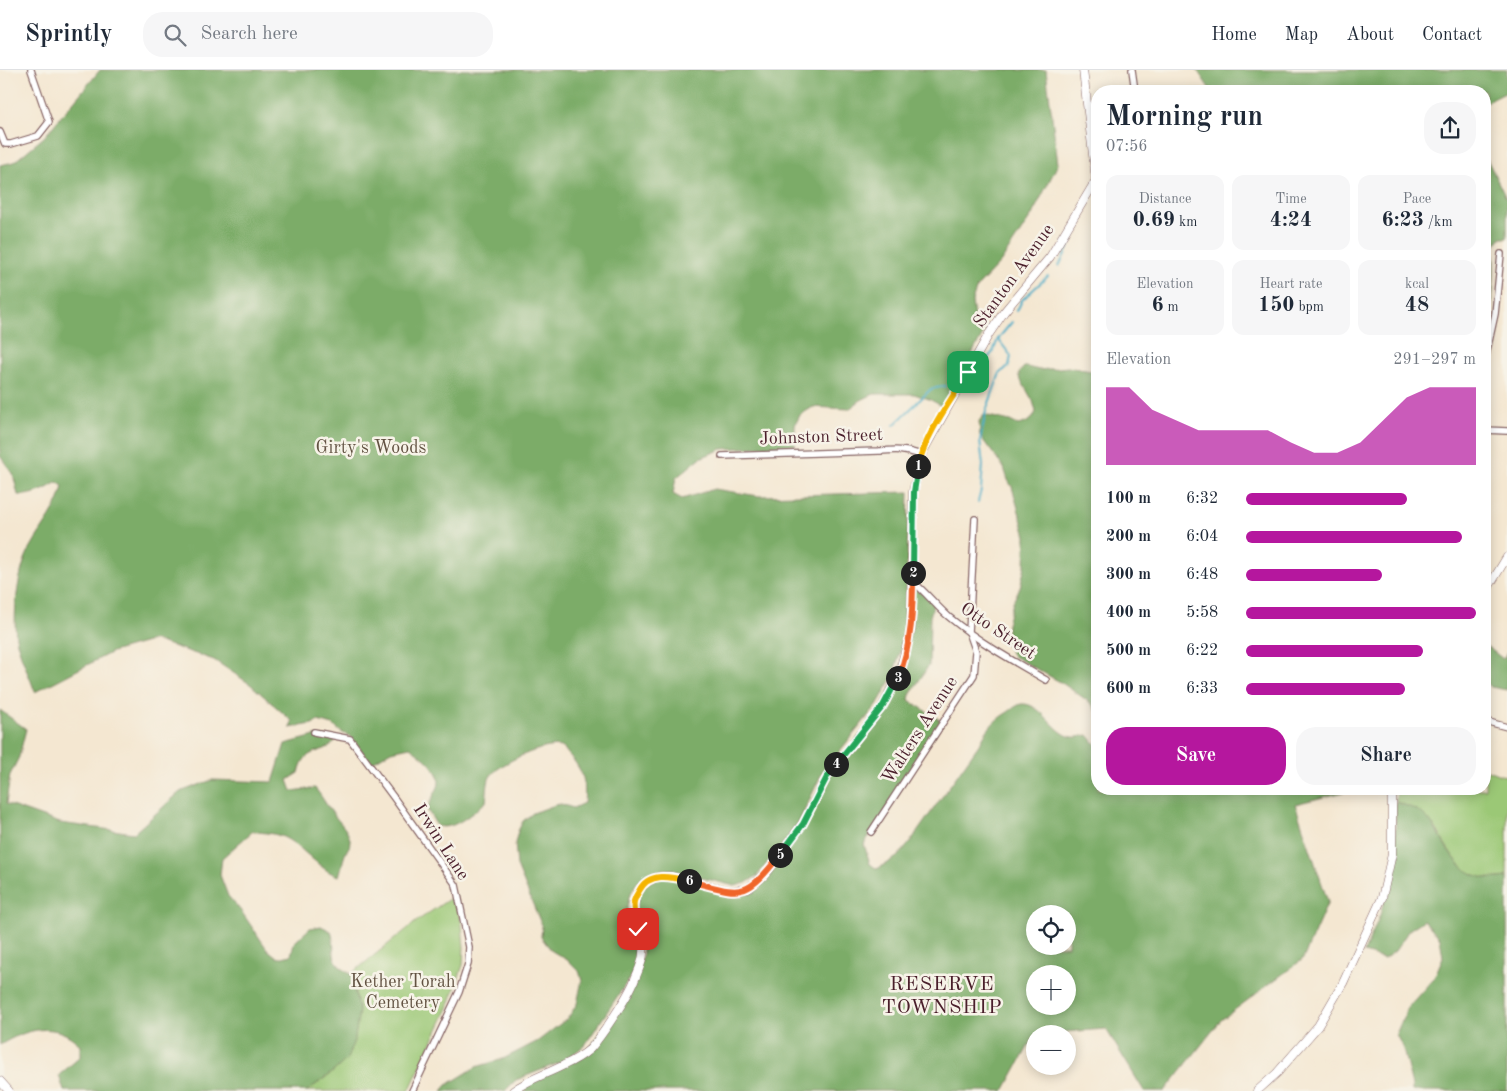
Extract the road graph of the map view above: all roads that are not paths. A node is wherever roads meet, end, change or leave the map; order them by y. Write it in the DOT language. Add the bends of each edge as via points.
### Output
graph roads {
  1 [pos="31,70"];
  2 [pos="1083,70"];
  3 [pos="1132,70"];
  4 [pos="1134,85"];
  5 [pos="1091,120"];
  6 [pos="0,132"];
  7 [pos="1091,189"];
  8 [pos="1501,254"];
  9 [pos="1491,332"];
  10 [pos="1491,430"];
  11 [pos="1507,431"];
  12 [pos="921,455"];
  13 [pos="722,456"];
  14 [pos="975,519"];
  15 [pos="1507,557"];
  16 [pos="913,582"];
  17 [pos="1491,583"];
  18 [pos="969,632"];
  19 [pos="1046,680"];
  20 [pos="1491,723"];
  21 [pos="1507,727"];
  22 [pos="314,732"];
  23 [pos="1392,795"];
  24 [pos="871,832"];
  25 [pos="0,1081"];
  26 [pos="9,1091"];
  27 [pos="412,1091"];
  28 [pos="514,1091"];
  29 [pos="1258,1091"];
  1 -- 6 [label="street" via="49,122 38,136 11,144 5,144"];
  2 -- 5 [label="street, Stanton Avenue"];
  3 -- 4 [label="street"];
  7 -- 12 [label="street, Stanton Avenue" via="1050,257 989,334"];
  8 -- 9 [label="street"];
  10 -- 11 [label="street"];
  12 -- 13 [label="street, Johnston Street" via="895,450"];
  12 -- 16 [label="street, Stanton Avenue" via="914,492"];
  14 -- 18 [label="street, Walters Avenue"];
  15 -- 17 [label="street"];
  16 -- 18 [label="street, Otto Street"];
  16 -- 28 [label="street, Stanton Avenue" via="911,630 892,690 828,775 791,841 748,889 730,891 671,876 646,882 634,900 643,944 642,961 634,982 608,1025 590,1048 578,1057"];
  18 -- 19 [label="street, Otto Street"];
  18 -- 24 [label="street, Walters Avenue" via="976,652 974,675"];
  20 -- 21 [label="street"];
  22 -- 27 [label="street, Irwin Lane" via="350,739 456,885 469,947 468,964 459,992"];
  23 -- 29 [label="street" via="1392,854 1382,898 1340,990 1318,1026"];
  25 -- 26 [label="street"];
}
